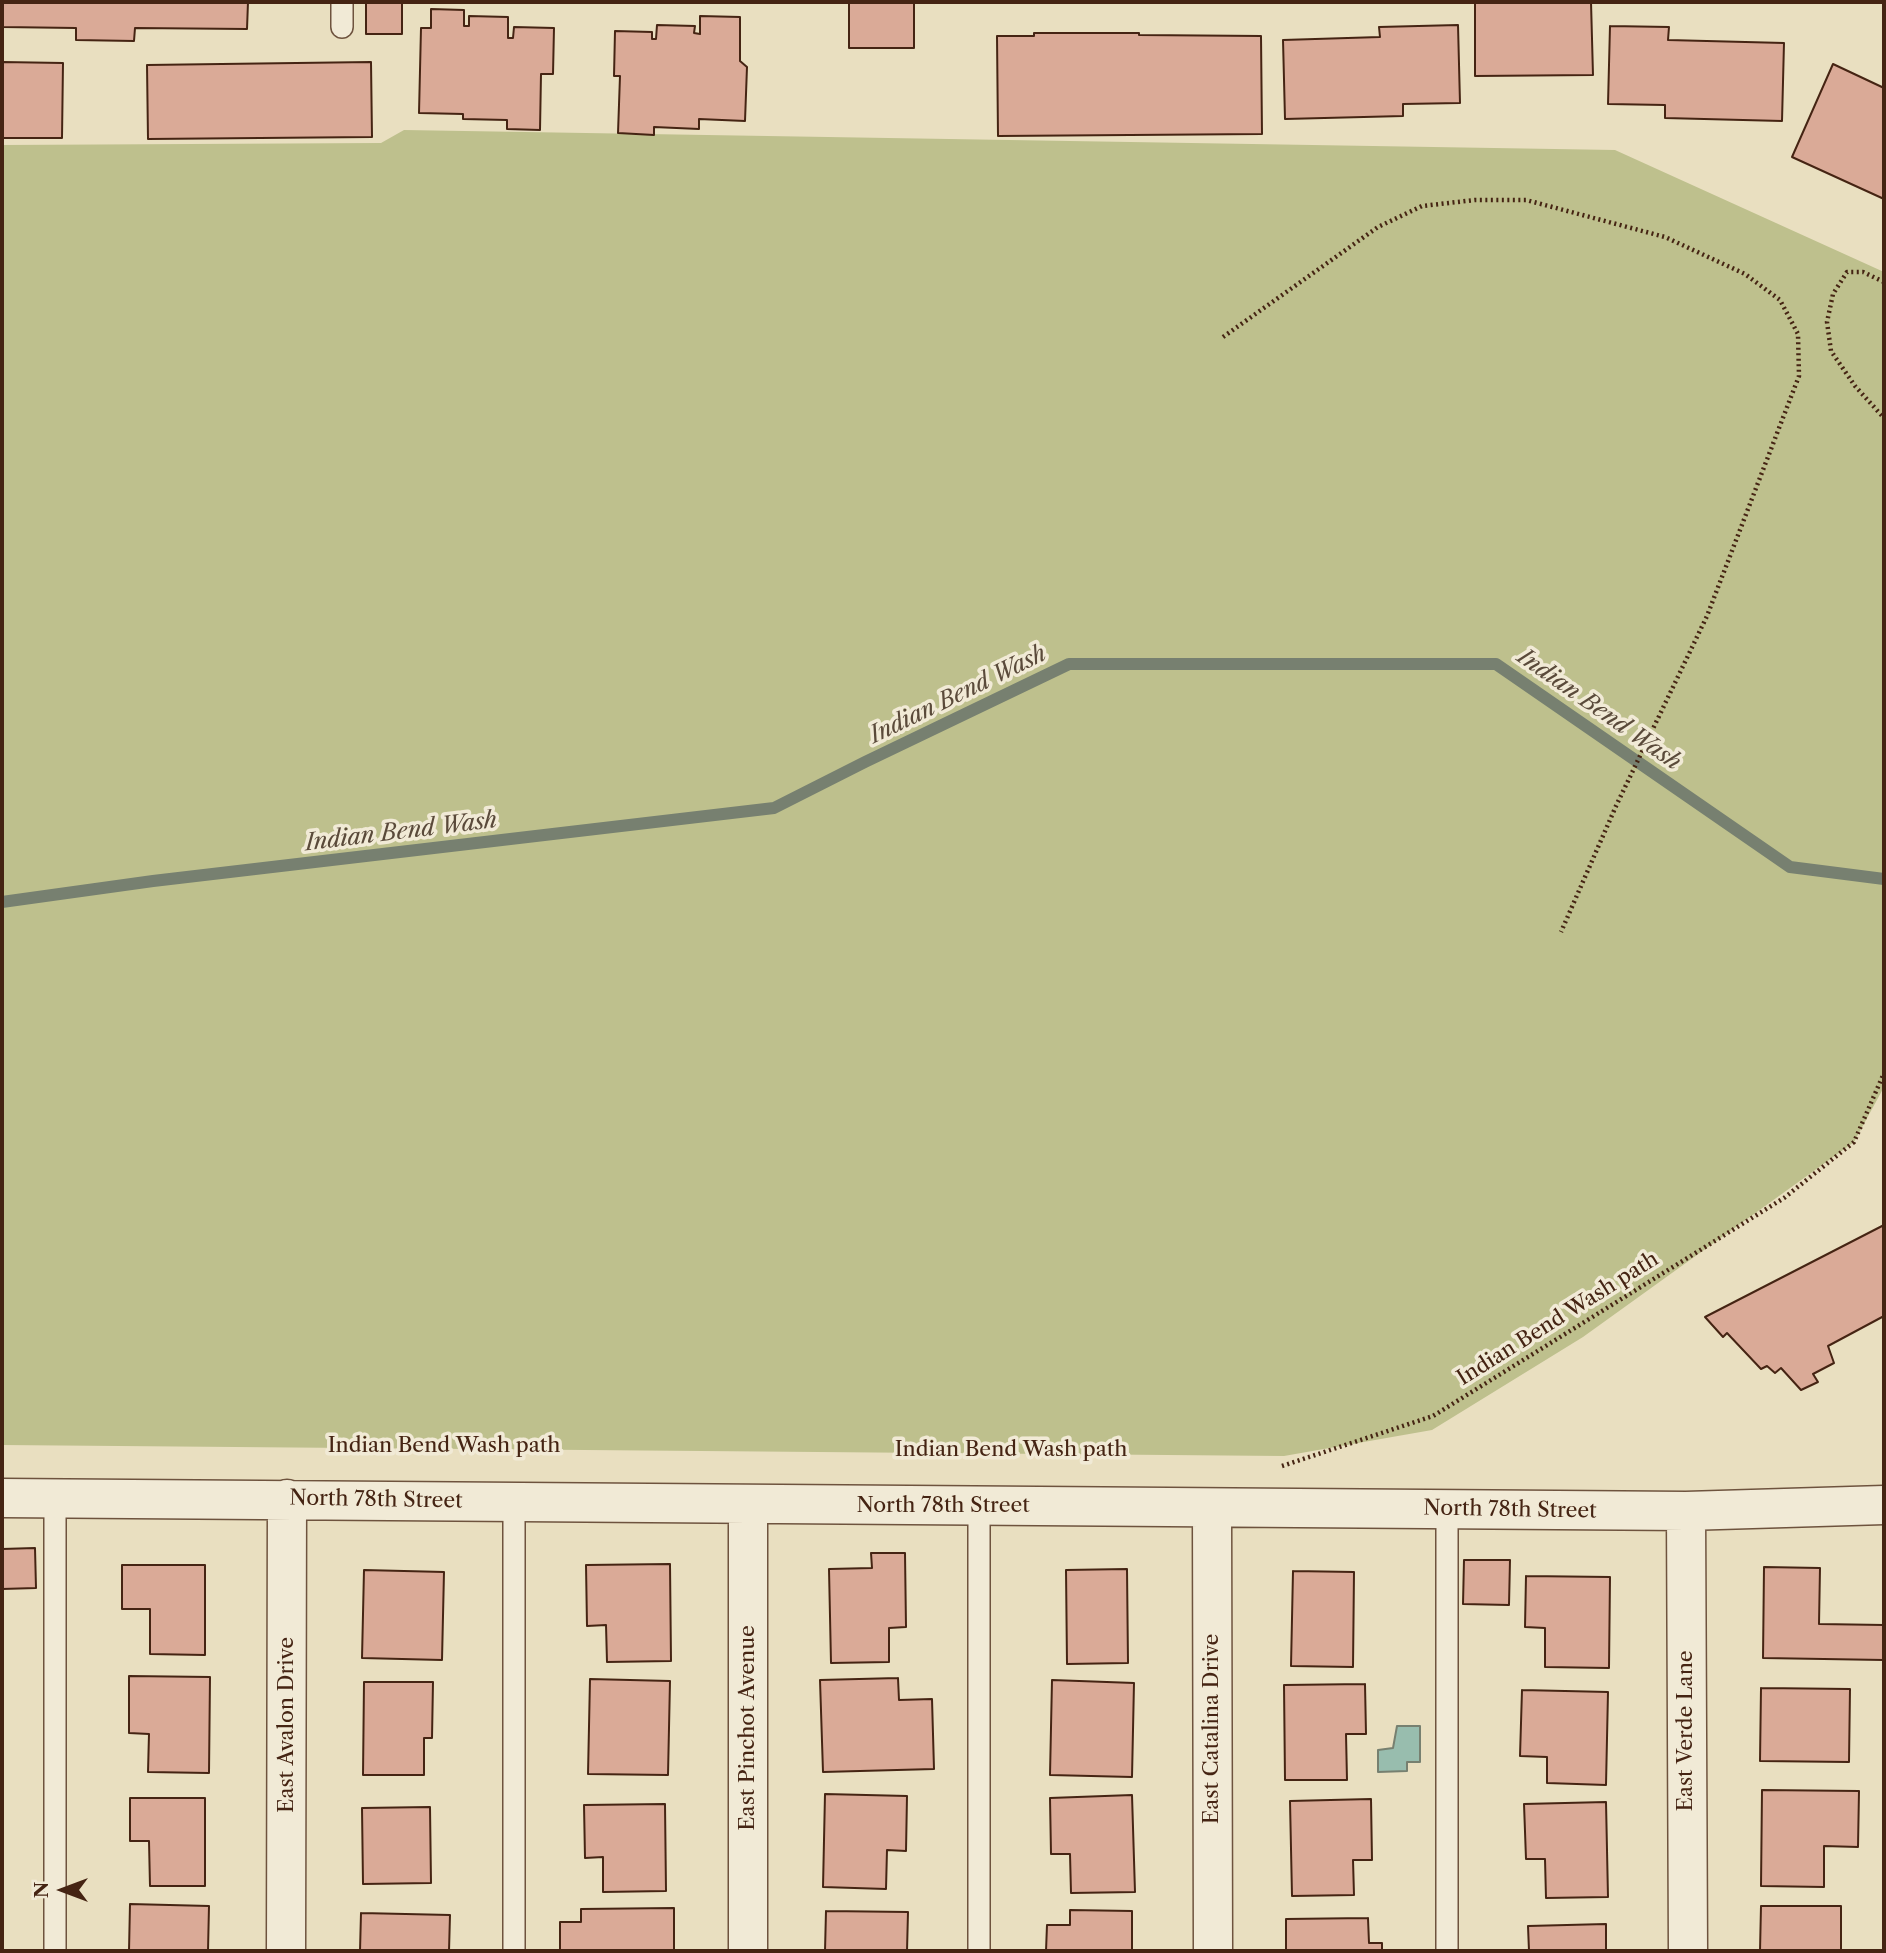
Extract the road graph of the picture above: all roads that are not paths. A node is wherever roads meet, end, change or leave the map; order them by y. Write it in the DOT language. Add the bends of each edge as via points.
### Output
graph roads {
  1 [pos="342,2"];
  2 [pos="342,27"];
  3 [pos="2,1498"];
  4 [pos="55,1498"];
  5 [pos="287,1499"];
  6 [pos="514,1502"];
  7 [pos="748,1505"];
  8 [pos="1884,1505"];
  9 [pos="978,1507"];
  10 [pos="1212,1508"];
  11 [pos="1447,1509"];
  12 [pos="1686,1511"];
  13 [pos="55,1951"];
  14 [pos="286,1951"];
  15 [pos="514,1951"];
  16 [pos="748,1951"];
  17 [pos="979,1951"];
  18 [pos="1213,1951"];
  19 [pos="1447,1951"];
  20 [pos="1688,1951"];
  1 -- 2 [label="lane"];
  3 -- 4 [label="street, North 78th Street"];
  4 -- 5 [label="street, North 78th Street"];
  4 -- 13 [label="lane"];
  5 -- 6 [label="street, North 78th Street"];
  5 -- 14 [label="street, East Avalon Drive"];
  6 -- 7 [label="street, North 78th Street"];
  6 -- 15 [label="lane"];
  7 -- 9 [label="street, North 78th Street"];
  7 -- 16 [label="street, East Pinchot Avenue"];
  8 -- 12 [label="street, North 78th Street"];
  9 -- 10 [label="street, North 78th Street"];
  9 -- 17 [label="lane"];
  10 -- 11 [label="street, North 78th Street"];
  10 -- 18 [label="street, East Catalina Drive"];
  11 -- 12 [label="street, North 78th Street"];
  11 -- 19 [label="lane"];
  12 -- 20 [label="street, East Verde Lane"];
}
